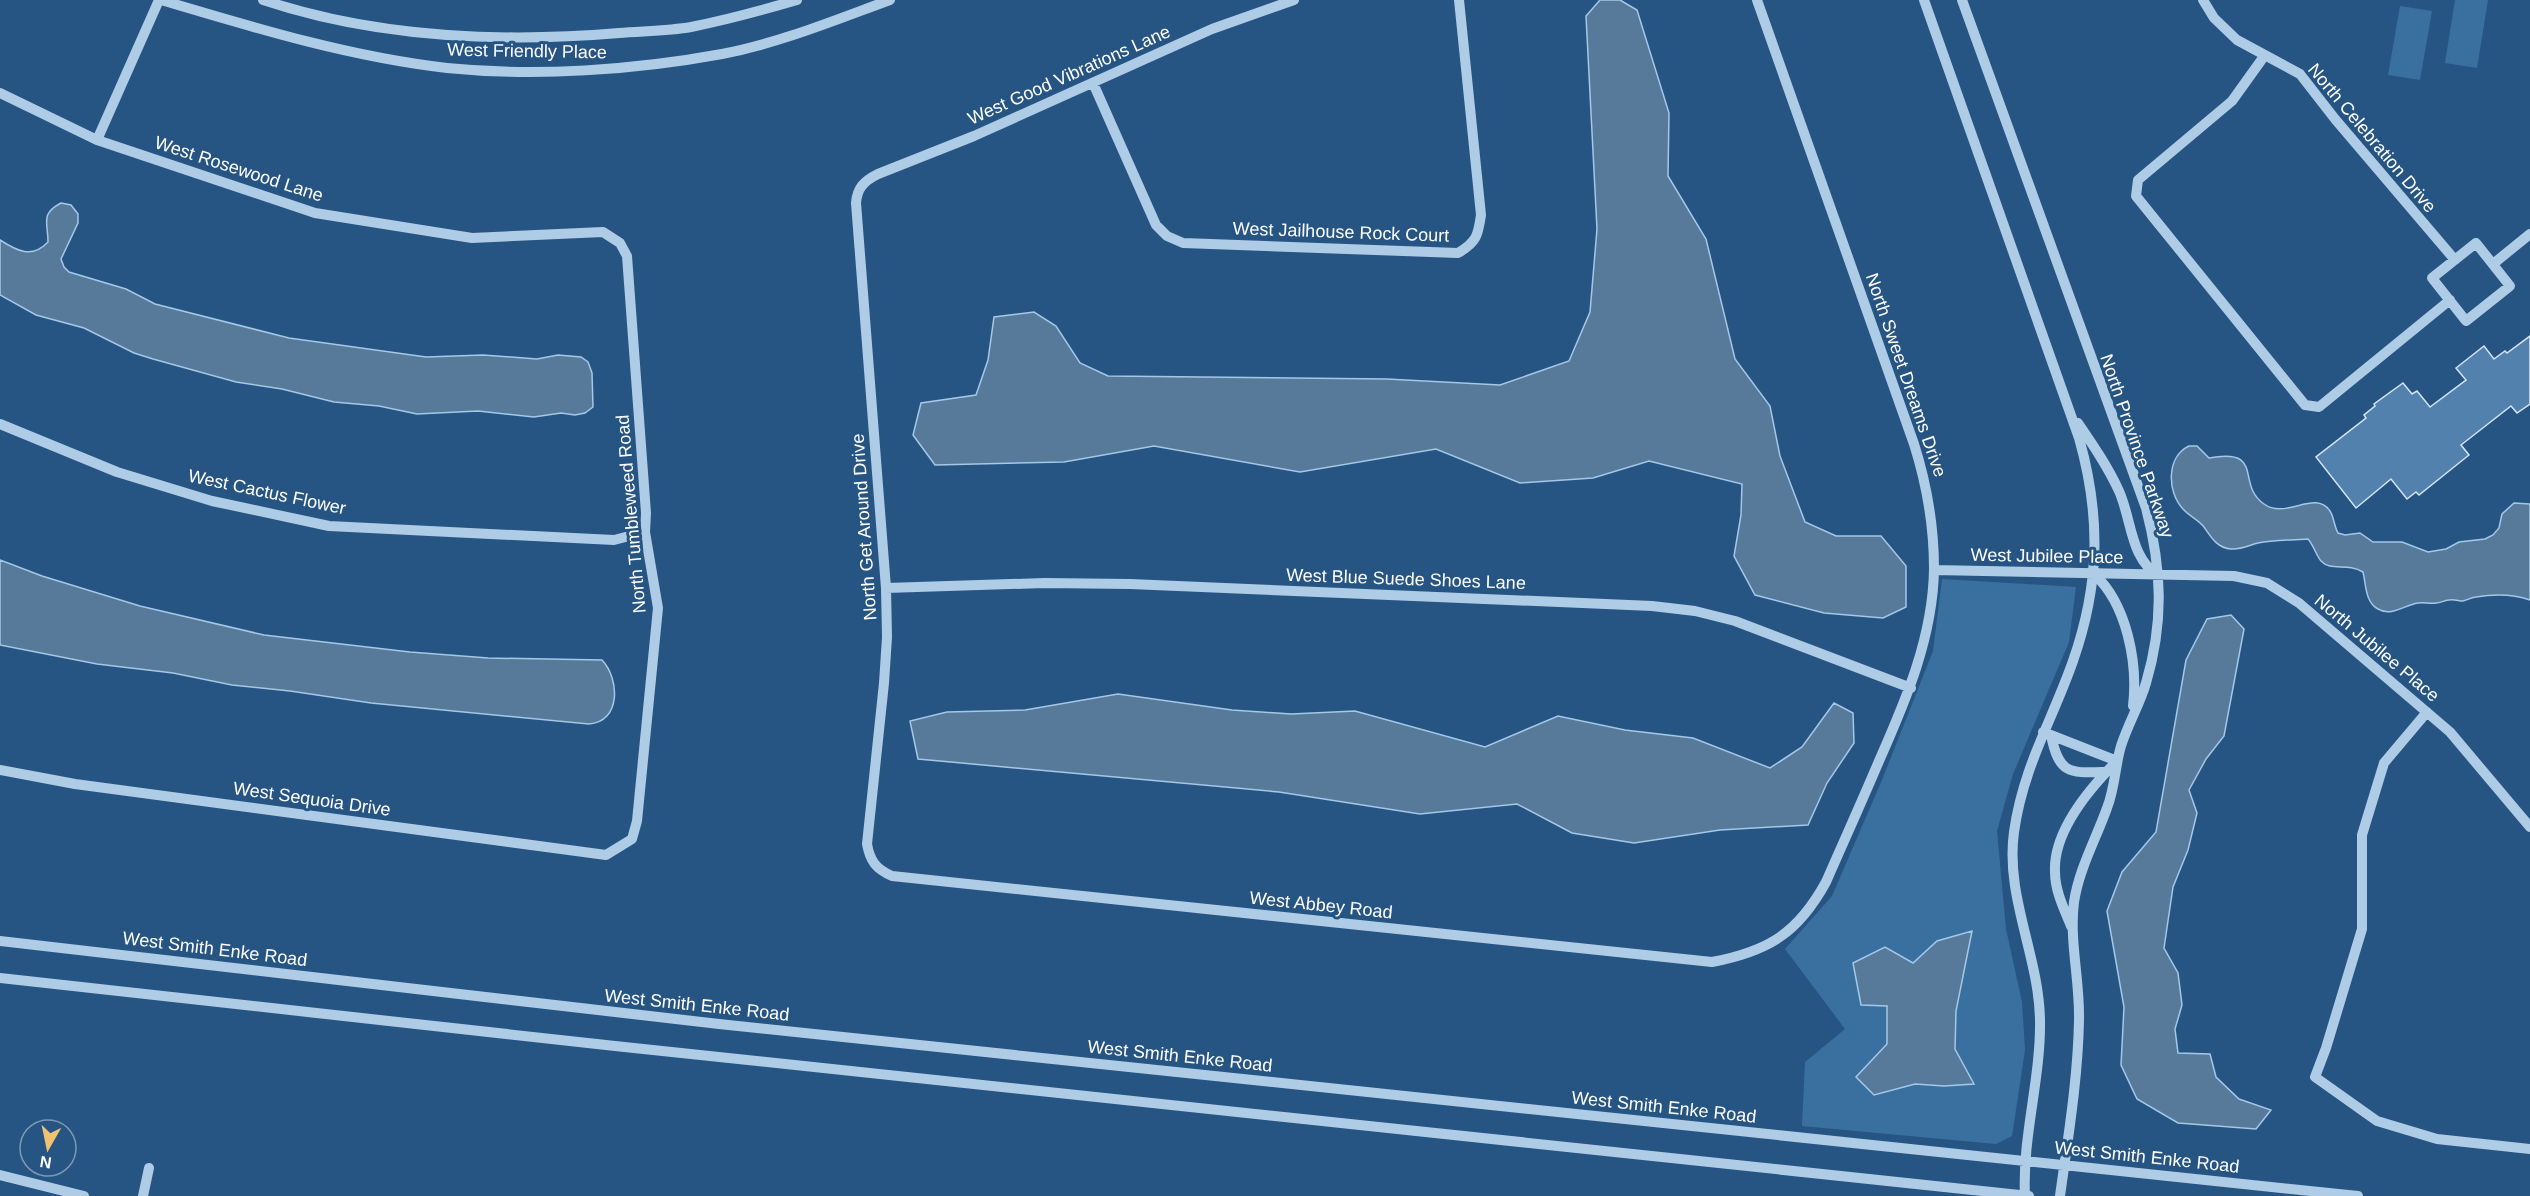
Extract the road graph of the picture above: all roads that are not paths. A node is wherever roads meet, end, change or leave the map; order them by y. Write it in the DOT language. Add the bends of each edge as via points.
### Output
graph roads {
  1 [pos="160,0"];
  2 [pos="263,0"];
  3 [pos="797,0"];
  4 [pos="890,0"];
  5 [pos="1294,0"];
  6 [pos="1459,0"];
  7 [pos="1757,0"];
  8 [pos="1924,0"];
  9 [pos="1962,0"];
  10 [pos="2203,0"];
  11 [pos="1278,2"];
  12 [pos="2265,55"];
  13 [pos="1093,84"];
  14 [pos="0,93"];
  15 [pos="97,140"];
  16 [pos="860,187"];
  17 [pos="2530,234"];
  18 [pos="620,243"];
  19 [pos="2455,260"];
  20 [pos="2493,264"];
  21 [pos="2450,300"];
  22 [pos="2069,409"];
  23 [pos="0,424"];
  24 [pos="645,532"];
  25 [pos="1934,570"];
  26 [pos="2094,574"];
  27 [pos="2160,576"];
  28 [pos="886,588"];
  29 [pos="1911,688"];
  30 [pos="2427,712"];
  31 [pos="2132,721"];
  32 [pos="2047,734"];
  33 [pos="2117,761"];
  34 [pos="0,770"];
  35 [pos="2106,772"];
  36 [pos="2530,827"];
  37 [pos="618,847"];
  38 [pos="874,865"];
  39 [pos="2073,930"];
  40 [pos="0,941"];
  41 [pos="1767,946"];
  42 [pos="0,978"];
  43 [pos="2530,1149"];
  44 [pos="2026,1161"];
  45 [pos="2064,1165"];
  46 [pos="149,1168"];
  47 [pos="0,1175"];
  48 [pos="84,1196"];
  49 [pos="143,1196"];
  50 [pos="2026,1196"];
  51 [pos="2060,1196"];
  52 [pos="2358,1196"];
  1 -- 4 [label="street, West Friendly Place" via="342,50 448,68 545,71 639,67 724,53 798,33"];
  1 -- 15 [label="street"];
  2 -- 3 [label="street, West Friendly Place" via="347,24 400,31 483,38 567,38 690,27"];
  5 -- 11 [label="street, West Good Vibrations Lane"];
  6 -- 13 [label="street, West Jailhouse Rock Court" via="1481,215 1472,245 1458,253 1183,243 1167,236 1156,225"];
  7 -- 25 [label="street, North Sweet Dreams Drive" via="1926,482"];
  8 -- 22 [label="street"];
  9 -- 27 [label="street, North Province Parkway" via="2143,500"];
  10 -- 12 [label="street, North Celebration Drive" via="2214,18 2237,40"];
  11 -- 13 [label="street, West Good Vibrations Lane"];
  12 -- 19 [label="street, North Celebration Drive" via="2300,74 2356,146"];
  12 -- 21 [label="street" via="2232,101 2138,180 2136,196 2305,405 2319,407"];
  13 -- 16 [label="street, West Good Vibrations Lane" via="878,174"];
  14 -- 15 [label="street, West Rosewood Lane"];
  15 -- 18 [label="street, West Rosewood Lane" via="315,213 472,238 603,232"];
  16 -- 28 [label="street, North Get Around Drive" via="856,203"];
  17 -- 20 [label="street"];
  18 -- 24 [label="street, North Tumbleweed Road" via="627,256"];
  19 -- 20 [label="street" via="2476,243"];
  19 -- 21 [label="street" via="2432,278"];
  20 -- 21 [label="street" via="2510,286 2466,321"];
  22 -- 26 [label="street" via="2094,504"];
  22 -- 27 [label="street" via="2119,490 2137,552 2148,569"];
  23 -- 24 [label="street, West Cactus Flower" via="117,472 202,498 329,526 614,540"];
  24 -- 37 [label="street, North Tumbleweed Road" via="658,608 637,821 632,838"];
  25 -- 26 [label="street, West Jubilee Place"];
  25 -- 29 [label="street, North Sweet Dreams Drive" via="1931,605"];
  26 -- 27 [label="street, West Jubilee Place"];
  26 -- 31 [label="street" via="2113,597 2129,642 2135,692"];
  26 -- 32 [label="street" via="2085,622"];
  27 -- 30 [label="street, North Jubilee Place" via="2234,576 2267,583 2299,603"];
  27 -- 31 [label="street, North Province Parkway" via="2155,650"];
  28 -- 29 [label="street, West Blue Suede Shoes Lane" via="1044,582 1652,606 1735,621"];
  28 -- 38 [label="street, North Get Around Drive" via="884,683 867,844"];
  29 -- 41 [label="street, North Sweet Dreams Drive" via="1812,908 1792,929"];
  30 -- 36 [label="street, North Jubilee Place" via="2450,732"];
  30 -- 43 [label="street" via="2384,763 2362,835 2362,929 2315,1077 2377,1121 2437,1139"];
  31 -- 33 [label="street, North Province Parkway"];
  32 -- 33 [label="street"];
  32 -- 35 [label="street" via="2061,765 2077,773"];
  32 -- 44 [label="street" via="2025,778 2013,836 2016,899 2033,965 2040,1020"];
  33 -- 35 [label="street"];
  33 -- 39 [label="street, North Province Parkway" via="2108,807 2074,901"];
  34 -- 37 [label="street, West Sequoia Drive" via="75,784 606,855"];
  35 -- 39 [label="street" via="2076,810 2059,846 2056,880"];
  38 -- 41 [label="street, West Abbey Road" via="892,876 1683,960 1712,962 1741,957"];
  39 -- 45 [label="street, North Province Parkway" via="2079,1022"];
  40 -- 44 [label="street, West Smith Enke Road" via="719,1024"];
  42 -- 50 [label="street"];
  44 -- 45 [label="street, West Smith Enke Road"];
  44 -- 50 [label="street"];
  45 -- 51 [label="street, North Province Parkway"];
  45 -- 52 [label="street, West Smith Enke Road"];
  46 -- 49 [label="street"];
  47 -- 48 [label="street"];
}
